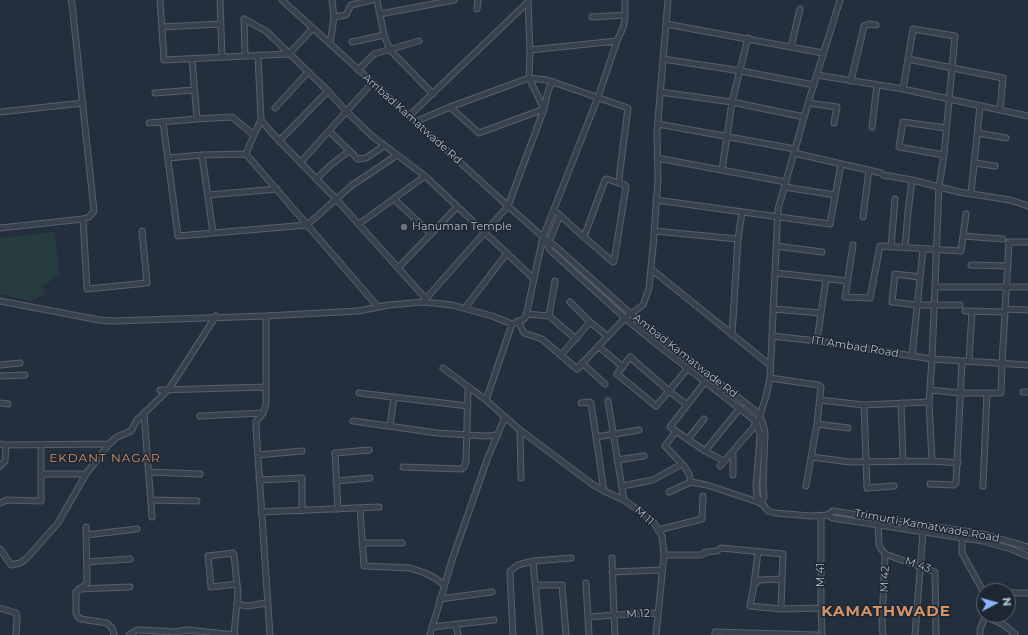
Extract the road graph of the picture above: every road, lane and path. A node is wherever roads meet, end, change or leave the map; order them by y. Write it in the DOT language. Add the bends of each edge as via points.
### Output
graph roads {
  1 [pos="71,0"];
  2 [pos="160,0"];
  3 [pos="220,0"];
  4 [pos="282,0"];
  5 [pos="332,0"];
  6 [pos="372,0"];
  7 [pos="377,0"];
  8 [pos="454,0"];
  9 [pos="478,0"];
  10 [pos="626,0"];
  11 [pos="668,0"];
  12 [pos="528,1"];
  13 [pos="839,1"];
  14 [pos="478,9"];
  15 [pos="800,9"];
  16 [pos="380,14"];
  17 [pos="625,15"];
  18 [pos="334,17"];
  19 [pos="592,17"];
  20 [pos="221,24"];
  21 [pos="666,24"];
  22 [pos="876,25"];
  23 [pos="162,27"];
  24 [pos="313,28"];
  25 [pos="384,35"];
  26 [pos="748,38"];
  27 [pos="419,41"];
  28 [pos="617,41"];
  29 [pos="352,42"];
  30 [pos="330,44"];
  31 [pos="791,47"];
  32 [pos="390,50"];
  33 [pos="530,50"];
  34 [pos="824,53"];
  35 [pos="289,54"];
  36 [pos="258,55"];
  37 [pos="245,56"];
  38 [pos="222,57"];
  39 [pos="192,58"];
  40 [pos="663,59"];
  41 [pos="908,59"];
  42 [pos="952,68"];
  43 [pos="358,70"];
  44 [pos="741,71"];
  45 [pos="308,72"];
  46 [pos="817,75"];
  47 [pos="529,78"];
  48 [pos="852,81"];
  49 [pos="554,82"];
  50 [pos="372,83"];
  51 [pos="814,85"];
  52 [pos="877,85"];
  53 [pos="903,89"];
  54 [pos="194,90"];
  55 [pos="328,91"];
  56 [pos="660,92"];
  57 [pos="155,93"];
  58 [pos="433,94"];
  59 [pos="598,97"];
  60 [pos="949,99"];
  61 [pos="732,102"];
  62 [pos="808,102"];
  63 [pos="83,103"];
  64 [pos="980,106"];
  65 [pos="450,107"];
  66 [pos="275,108"];
  67 [pos="544,109"];
  68 [pos="1000,110"];
  69 [pos="346,111"];
  70 [pos="0,112"];
  71 [pos="410,116"];
  72 [pos="1028,116"];
  73 [pos="804,117"];
  74 [pos="197,119"];
  75 [pos="261,120"];
  76 [pos="163,122"];
  77 [pos="416,122"];
  78 [pos="149,123"];
  79 [pos="834,123"];
  80 [pos="658,124"];
  81 [pos="872,127"];
  82 [pos="946,128"];
  83 [pos="329,131"];
  84 [pos="978,133"];
  85 [pos="254,135"];
  86 [pos="728,137"];
  87 [pos="1006,138"];
  88 [pos="279,141"];
  89 [pos="384,146"];
  90 [pos="350,151"];
  91 [pos="795,151"];
  92 [pos="246,154"];
  93 [pos="202,155"];
  94 [pos="398,155"];
  95 [pos="944,155"];
  96 [pos="168,158"];
  97 [pos="657,158"];
  98 [pos="300,163"];
  99 [pos="975,163"];
  100 [pos="841,164"];
  101 [pos="995,166"];
  102 [pos="722,170"];
  103 [pos="868,170"];
  104 [pos="425,176"];
  105 [pos="316,179"];
  106 [pos="912,180"];
  107 [pos="619,183"];
  108 [pos="785,184"];
  109 [pos="939,186"];
  110 [pos="277,188"];
  111 [pos="971,194"];
  112 [pos="208,195"];
  113 [pos="835,195"];
  114 [pos="336,199"];
  115 [pos="394,199"];
  116 [pos="895,199"];
  117 [pos="656,200"];
  118 [pos="457,206"];
  119 [pos="508,206"];
  120 [pos="1028,206"];
  121 [pos="554,210"];
  122 [pos="742,212"];
  123 [pos="966,214"];
  124 [pos="560,215"];
  125 [pos="778,217"];
  126 [pos="863,217"];
  127 [pos="83,219"];
  128 [pos="307,224"];
  129 [pos="359,224"];
  130 [pos="0,228"];
  131 [pos="142,231"];
  132 [pos="654,231"];
  133 [pos="484,232"];
  134 [pos="213,233"];
  135 [pos="431,234"];
  136 [pos="963,236"];
  137 [pos="542,237"];
  138 [pos="584,237"];
  139 [pos="738,239"];
  140 [pos="1003,239"];
  141 [pos="549,242"];
  142 [pos="1028,242"];
  143 [pos="853,245"];
  144 [pos="776,246"];
  145 [pos="891,247"];
  146 [pos="905,247"];
  147 [pos="923,249"];
  148 [pos="937,250"];
  149 [pos="822,252"];
  150 [pos="507,253"];
  151 [pos="971,265"];
  152 [pos="1008,266"];
  153 [pos="398,268"];
  154 [pos="651,269"];
  155 [pos="776,273"];
  156 [pos="920,277"];
  157 [pos="534,279"];
  158 [pos="826,279"];
  159 [pos="555,281"];
  160 [pos="848,281"];
  161 [pos="1006,287"];
  162 [pos="1028,287"];
  163 [pos="935,288"];
  164 [pos="0,301"];
  165 [pos="425,301"];
  166 [pos="570,302"];
  167 [pos="918,305"];
  168 [pos="935,305"];
  169 [pos="960,305"];
  170 [pos="378,308"];
  171 [pos="465,308"];
  172 [pos="773,309"];
  173 [pos="1005,310"];
  174 [pos="1028,310"];
  175 [pos="965,311"];
  176 [pos="972,311"];
  177 [pos="630,313"];
  178 [pos="821,313"];
  179 [pos="526,314"];
  180 [pos="216,316"];
  181 [pos="266,316"];
  182 [pos="549,316"];
  183 [pos="625,318"];
  184 [pos="518,321"];
  185 [pos="590,322"];
  186 [pos="512,324"];
  187 [pos="732,335"];
  188 [pos="607,336"];
  189 [pos="772,336"];
  190 [pos="576,339"];
  191 [pos="817,341"];
  192 [pos="598,346"];
  193 [pos="561,355"];
  194 [pos="912,356"];
  195 [pos="932,359"];
  196 [pos="962,362"];
  197 [pos="969,362"];
  198 [pos="20,363"];
  199 [pos="582,363"];
  200 [pos="1002,363"];
  201 [pos="0,365"];
  202 [pos="770,365"];
  203 [pos="1028,366"];
  204 [pos="623,367"];
  205 [pos="443,368"];
  206 [pos="688,368"];
  207 [pos="25,375"];
  208 [pos="0,376"];
  209 [pos="770,378"];
  210 [pos="705,382"];
  211 [pos="605,384"];
  212 [pos="266,387"];
  213 [pos="468,387"];
  214 [pos="170,389"];
  215 [pos="160,390"];
  216 [pos="669,390"];
  217 [pos="930,390"];
  218 [pos="360,393"];
  219 [pos="960,393"];
  220 [pos="987,393"];
  221 [pos="394,397"];
  222 [pos="486,400"];
  223 [pos="820,400"];
  224 [pos="608,401"];
  225 [pos="929,402"];
  226 [pos="0,403"];
  227 [pos="581,403"];
  228 [pos="901,403"];
  229 [pos="8,404"];
  230 [pos="864,404"];
  231 [pos="687,405"];
  232 [pos="468,406"];
  233 [pos="740,408"];
  234 [pos="144,413"];
  235 [pos="263,413"];
  236 [pos="200,416"];
  237 [pos="760,416"];
  238 [pos="505,417"];
  239 [pos="704,418"];
  240 [pos="353,421"];
  241 [pos="757,424"];
  242 [pos="817,424"];
  243 [pos="390,426"];
  244 [pos="848,428"];
  245 [pos="520,430"];
  246 [pos="639,430"];
  247 [pos="676,431"];
  248 [pos="613,434"];
  249 [pos="467,435"];
  250 [pos="498,435"];
  251 [pos="596,436"];
  252 [pos="763,437"];
  253 [pos="688,439"];
  254 [pos="109,444"];
  255 [pos="3,445"];
  256 [pos="41,445"];
  257 [pos="369,450"];
  258 [pos="302,451"];
  259 [pos="705,451"];
  260 [pos="733,452"];
  261 [pos="258,455"];
  262 [pos="644,456"];
  263 [pos="811,457"];
  264 [pos="617,460"];
  265 [pos="903,460"];
  266 [pos="724,461"];
  267 [pos="932,461"];
  268 [pos="866,462"];
  269 [pos="958,463"];
  270 [pos="682,464"];
  271 [pos="0,466"];
  272 [pos="720,466"];
  273 [pos="403,467"];
  274 [pos="149,472"];
  275 [pos="42,474"];
  276 [pos="86,474"];
  277 [pos="200,474"];
  278 [pos="733,475"];
  279 [pos="370,478"];
  280 [pos="521,478"];
  281 [pos="259,480"];
  282 [pos="336,481"];
  283 [pos="691,482"];
  284 [pos="930,484"];
  285 [pos="622,486"];
  286 [pos="806,486"];
  287 [pos="894,486"];
  288 [pos="983,486"];
  289 [pos="604,491"];
  290 [pos="669,492"];
  291 [pos="703,496"];
  292 [pos="151,500"];
  293 [pos="624,500"];
  294 [pos="197,502"];
  295 [pos="0,503"];
  296 [pos="762,504"];
  297 [pos="379,507"];
  298 [pos="360,508"];
  299 [pos="338,509"];
  300 [pos="302,511"];
  301 [pos="261,512"];
  302 [pos="824,515"];
  303 [pos="152,517"];
  304 [pos="878,526"];
  305 [pos="86,527"];
  306 [pos="137,529"];
  307 [pos="658,530"];
  308 [pos="923,532"];
  309 [pos="86,535"];
  310 [pos="962,538"];
  311 [pos="362,543"];
  312 [pos="402,544"];
  313 [pos="1028,547"];
  314 [pos="0,549"];
  315 [pos="758,552"];
  316 [pos="885,554"];
  317 [pos="664,555"];
  318 [pos="1028,556"];
  319 [pos="571,558"];
  320 [pos="612,558"];
  321 [pos="130,559"];
  322 [pos="534,561"];
  323 [pos="87,562"];
  324 [pos="920,565"];
  325 [pos="662,570"];
  326 [pos="612,572"];
  327 [pos="782,579"];
  328 [pos="586,583"];
  329 [pos="979,583"];
  330 [pos="237,584"];
  331 [pos="444,585"];
  332 [pos="536,585"];
  333 [pos="754,585"];
  334 [pos="130,587"];
  335 [pos="78,589"];
  336 [pos="492,592"];
  337 [pos="1016,593"];
  338 [pos="1028,593"];
  339 [pos="440,599"];
  340 [pos="267,603"];
  341 [pos="237,604"];
  342 [pos="0,608"];
  343 [pos="821,608"];
  344 [pos="781,609"];
  345 [pos="658,613"];
  346 [pos="614,615"];
  347 [pos="588,617"];
  348 [pos="494,620"];
  349 [pos="982,623"];
  350 [pos="1000,623"];
  351 [pos="456,624"];
  352 [pos="432,627"];
  353 [pos="174,633"];
  354 [pos="656,634"];
  355 [pos="753,634"];
  356 [pos="782,634"];
  357 [pos="16,635"];
  358 [pos="114,635"];
  359 [pos="129,635"];
  360 [pos="226,635"];
  361 [pos="235,635"];
  362 [pos="270,635"];
  363 [pos="430,635"];
  364 [pos="458,635"];
  365 [pos="513,635"];
  366 [pos="540,635"];
  367 [pos="566,635"];
  368 [pos="589,635"];
  369 [pos="615,635"];
  370 [pos="662,635"];
  371 [pos="715,635"];
  372 [pos="817,635"];
  373 [pos="822,635"];
  374 [pos="883,635"];
  375 [pos="915,635"];
  376 [pos="936,635"];
  377 [pos="980,635"];
  378 [pos="1014,635"];
  1 -- 63 [label="street"];
  2 -- 23 [label="street"];
  3 -- 20 [label="street"];
  4 -- 24 [label="street, Ambad Kamatwade Rd"];
  5 -- 18 [label="street"];
  6 -- 18 [label="street" via="351,6 346,15"];
  7 -- 16 [label="street"];
  8 -- 16 [label="street"];
  9 -- 14 [label="street"];
  10 -- 17 [label="street"];
  11 -- 21 [label="street"];
  12 -- 33 [label="street"];
  12 -- 58 [label="street"];
  13 -- 34 [label="street"];
  15 -- 31 [label="street"];
  16 -- 25 [label="street"];
  17 -- 19 [label="street"];
  17 -- 28 [label="street"];
  18 -- 30 [label="street"];
  20 -- 23 [label="street"];
  20 -- 38 [label="street"];
  21 -- 26 [label="street"];
  21 -- 40 [label="street"];
  22 -- 48 [label="street" via="864,26"];
  23 -- 39 [label="street" via="164,60"];
  24 -- 30 [label="street, Ambad Kamatwade Rd"];
  24 -- 35 [label="street"];
  25 -- 29 [label="street"];
  25 -- 32 [label="street"];
  26 -- 31 [label="street"];
  26 -- 44 [label="street"];
  27 -- 32 [label="street"];
  28 -- 33 [label="street"];
  28 -- 59 [label="street"];
  30 -- 43 [label="street, Ambad Kamatwade Rd"];
  31 -- 34 [label="street"];
  32 -- 43 [label="street" via="374,54"];
  32 -- 58 [label="street"];
  33 -- 47 [label="street"];
  34 -- 46 [label="street"];
  35 -- 36 [label="street"];
  35 -- 37 [label="street" via="266,31 244,19"];
  35 -- 45 [label="street"];
  36 -- 37 [label="street"];
  36 -- 75 [label="street"];
  37 -- 38 [label="street"];
  38 -- 39 [label="street"];
  39 -- 54 [label="street"];
  40 -- 44 [label="street"];
  40 -- 56 [label="street"];
  41 -- 42 [label="street"];
  41 -- 42 [label="street" via="913,28 955,36"];
  41 -- 53 [label="street"];
  42 -- 60 [label="street"];
  42 -- 68 [label="street" via="1003,78"];
  43 -- 50 [label="street, Ambad Kamatwade Rd"];
  44 -- 51 [label="street"];
  44 -- 61 [label="street"];
  45 -- 55 [label="street"];
  45 -- 66 [label="street"];
  46 -- 48 [label="street"];
  46 -- 51 [label="street"];
  47 -- 49 [label="street"];
  47 -- 65 [label="street"];
  47 -- 67 [label="street"];
  48 -- 52 [label="street"];
  49 -- 59 [label="street"];
  49 -- 67 [label="street" via="548,90"];
  50 -- 69 [label="street"];
  50 -- 71 [label="street, Ambad Kamatwade Rd"];
  51 -- 62 [label="street"];
  52 -- 53 [label="street"];
  52 -- 81 [label="street"];
  53 -- 60 [label="street"];
  54 -- 57 [label="street"];
  54 -- 74 [label="street"];
  55 -- 69 [label="street"];
  55 -- 88 [label="street"];
  56 -- 61 [label="street"];
  56 -- 80 [label="street"];
  58 -- 71 [label="street"];
  59 -- 107 [label="street" via="628,108"];
  59 -- 121 [label="street"];
  60 -- 64 [label="street"];
  60 -- 82 [label="street"];
  61 -- 73 [label="street"];
  61 -- 86 [label="street"];
  62 -- 73 [label="street"];
  62 -- 79 [label="street" via="837,107"];
  63 -- 70 [label="street"];
  63 -- 127 [label="street" via="94,211"];
  64 -- 68 [label="street"];
  64 -- 84 [label="street"];
  65 -- 67 [label="street" via="479,133"];
  65 -- 77 [label="street"];
  67 -- 119 [label="street"];
  68 -- 72 [label="street"];
  69 -- 83 [label="street"];
  69 -- 89 [label="street"];
  71 -- 77 [label="street, Ambad Kamatwade Rd"];
  73 -- 91 [label="street"];
  74 -- 76 [label="street"];
  74 -- 85 [label="street" via="232,117"];
  75 -- 85 [label="street"];
  75 -- 88 [label="street"];
  76 -- 78 [label="street"];
  76 -- 96 [label="street"];
  77 -- 119 [label="street, Ambad Kamatwade Rd"];
  80 -- 86 [label="street"];
  80 -- 97 [label="street"];
  82 -- 95 [label="street"];
  82 -- 95 [label="street" via="903,122 899,148"];
  83 -- 90 [label="street"];
  83 -- 98 [label="street"];
  84 -- 87 [label="street"];
  84 -- 99 [label="street"];
  85 -- 92 [label="street"];
  86 -- 91 [label="street"];
  86 -- 102 [label="street"];
  88 -- 98 [label="street"];
  89 -- 90 [label="street" via="363,159 358,159"];
  89 -- 94 [label="street"];
  90 -- 105 [label="street"];
  91 -- 100 [label="street"];
  91 -- 108 [label="street"];
  92 -- 93 [label="street"];
  92 -- 110 [label="street"];
  93 -- 96 [label="street"];
  93 -- 112 [label="street"];
  94 -- 104 [label="street"];
  94 -- 114 [label="street"];
  95 -- 109 [label="street"];
  96 -- 134 [label="street" via="178,236"];
  97 -- 102 [label="street"];
  97 -- 117 [label="street"];
  98 -- 105 [label="street"];
  99 -- 101 [label="street"];
  99 -- 111 [label="street"];
  100 -- 103 [label="street"];
  100 -- 113 [label="street"];
  102 -- 108 [label="street"];
  103 -- 106 [label="street"];
  103 -- 126 [label="street"];
  104 -- 115 [label="street"];
  104 -- 118 [label="street"];
  105 -- 114 [label="street"];
  106 -- 109 [label="street"];
  106 -- 146 [label="street"];
  108 -- 113 [label="street"];
  108 -- 125 [label="street"];
  109 -- 111 [label="street"];
  109 -- 148 [label="street"];
  110 -- 112 [label="street"];
  110 -- 128 [label="street"];
  111 -- 120 [label="street" via="1010,200"];
  112 -- 134 [label="street"];
  113 -- 125 [label="street" via="830,224"];
  114 -- 128 [label="street"];
  114 -- 129 [label="street"];
  115 -- 129 [label="street"];
  115 -- 135 [label="street"];
  116 -- 145 [label="street"];
  117 -- 122 [label="street"];
  117 -- 132 [label="street"];
  118 -- 133 [label="street"];
  118 -- 135 [label="street"];
  119 -- 133 [label="street"];
  119 -- 137 [label="street, Ambad Kamatwade Rd"];
  121 -- 124 [label="street"];
  121 -- 137 [label="street"];
  122 -- 125 [label="street"];
  122 -- 139 [label="street"];
  123 -- 136 [label="street"];
  124 -- 138 [label="street"];
  124 -- 141 [label="street"];
  125 -- 144 [label="street"];
  127 -- 130 [label="street"];
  127 -- 131 [label="street" via="87,289 147,283"];
  128 -- 134 [label="street"];
  128 -- 170 [label="street"];
  129 -- 153 [label="street"];
  132 -- 139 [label="street"];
  132 -- 154 [label="street"];
  133 -- 150 [label="street"];
  133 -- 165 [label="street"];
  135 -- 153 [label="street"];
  136 -- 140 [label="street"];
  136 -- 148 [label="street" via="961,251"];
  137 -- 141 [label="street, Ambad Kamatwade Rd"];
  137 -- 157 [label="street"];
  137 -- 183 [label="street, Ambad Kamatwade Rd" via="550,250"];
  138 -- 138 [label="street" via="614,262 625,185 605,180"];
  139 -- 187 [label="street"];
  141 -- 177 [label="street, Ambad Kamatwade Rd"];
  142 -- 152 [label="street" via="1009,242"];
  143 -- 160 [label="street"];
  144 -- 149 [label="street"];
  144 -- 155 [label="street"];
  145 -- 146 [label="street"];
  145 -- 160 [label="street" via="880,246 870,298 845,297"];
  146 -- 147 [label="street"];
  147 -- 148 [label="street"];
  147 -- 156 [label="street"];
  148 -- 163 [label="street"];
  150 -- 157 [label="street"];
  150 -- 171 [label="street"];
  151 -- 152 [label="street"];
  152 -- 161 [label="street"];
  153 -- 165 [label="street"];
  154 -- 177 [label="street" via="649,288 643,305"];
  154 -- 187 [label="street"];
  155 -- 158 [label="street"];
  155 -- 172 [label="street"];
  156 -- 167 [label="street"];
  156 -- 167 [label="street" via="895,274 892,302"];
  157 -- 179 [label="street"];
  158 -- 160 [label="street"];
  158 -- 178 [label="street"];
  159 -- 182 [label="street"];
  161 -- 162 [label="street"];
  161 -- 163 [label="street"];
  161 -- 173 [label="street"];
  163 -- 168 [label="street"];
  164 -- 180 [label="street" via="106,320"];
  165 -- 170 [label="street"];
  165 -- 171 [label="street"];
  166 -- 185 [label="street"];
  167 -- 168 [label="street"];
  167 -- 194 [label="street"];
  168 -- 169 [label="street"];
  168 -- 195 [label="street"];
  170 -- 181 [label="street"];
  171 -- 186 [label="street"];
  172 -- 178 [label="street"];
  172 -- 189 [label="street"];
  173 -- 174 [label="street"];
  173 -- 176 [label="street"];
  173 -- 200 [label="street"];
  175 -- 176 [label="street"];
  176 -- 197 [label="street"];
  177 -- 183 [label="street"];
  177 -- 237 [label="street, Ambad Kamatwade Rd"];
  178 -- 191 [label="street"];
  179 -- 182 [label="street"];
  179 -- 184 [label="street" via="524,319"];
  180 -- 181 [label="street"];
  180 -- 214 [label="street"];
  181 -- 212 [label="street"];
  182 -- 190 [label="street"];
  183 -- 188 [label="street"];
  183 -- 206 [label="street, Ambad Kamatwade Rd"];
  184 -- 186 [label="street"];
  184 -- 193 [label="street" via="524,333 542,340"];
  185 -- 188 [label="street"];
  185 -- 190 [label="street"];
  186 -- 222 [label="street"];
  187 -- 202 [label="street"];
  188 -- 192 [label="street"];
  189 -- 191 [label="street, ITI Ambad Road"];
  189 -- 202 [label="street"];
  190 -- 193 [label="street"];
  191 -- 194 [label="street, ITI Ambad Road"];
  192 -- 199 [label="street"];
  192 -- 204 [label="street"];
  193 -- 199 [label="street" via="577,369"];
  194 -- 195 [label="street, ITI Ambad Road"];
  195 -- 196 [label="street, ITI Ambad Road"];
  195 -- 217 [label="street"];
  196 -- 197 [label="street, ITI Ambad Road"];
  196 -- 219 [label="street"];
  197 -- 200 [label="street, ITI Ambad Road"];
  198 -- 201 [label="street"];
  199 -- 211 [label="street"];
  200 -- 203 [label="street, ITI Ambad Road"];
  200 -- 220 [label="street" via="1001,393"];
  202 -- 209 [label="street"];
  204 -- 216 [label="street" via="630,357"];
  204 -- 216 [label="street" via="617,374 656,406"];
  205 -- 213 [label="street"];
  206 -- 210 [label="street, Ambad Kamatwade Rd"];
  206 -- 216 [label="street"];
  207 -- 208 [label="street"];
  209 -- 223 [label="street" via="818,385 821,389"];
  209 -- 237 [label="street"];
  210 -- 231 [label="street"];
  210 -- 233 [label="street, Ambad Kamatwade Rd"];
  212 -- 214 [label="street"];
  212 -- 235 [label="street"];
  213 -- 222 [label="street"];
  213 -- 232 [label="street"];
  214 -- 215 [label="street"];
  214 -- 234 [label="street"];
  216 -- 231 [label="street"];
  217 -- 219 [label="street"];
  217 -- 225 [label="street"];
  218 -- 221 [label="street"];
  219 -- 220 [label="street"];
  219 -- 269 [label="street"];
  220 -- 288 [label="street"];
  221 -- 232 [label="street"];
  221 -- 243 [label="street"];
  222 -- 238 [label="street"];
  223 -- 230 [label="street"];
  223 -- 242 [label="street"];
  224 -- 248 [label="street, M 11"];
  225 -- 228 [label="street"];
  225 -- 267 [label="street"];
  226 -- 229 [label="street"];
  227 -- 251 [label="street" via="591,402"];
  228 -- 230 [label="street"];
  228 -- 265 [label="street"];
  230 -- 268 [label="street"];
  231 -- 247 [label="street" via="670,427"];
  232 -- 249 [label="street"];
  233 -- 241 [label="street, Ambad Kamatwade Rd"];
  233 -- 259 [label="street"];
  234 -- 254 [label="street" via="135,422 131,431"];
  234 -- 274 [label="street"];
  235 -- 236 [label="street"];
  235 -- 261 [label="street" via="256,422"];
  237 -- 241 [label="street"];
  237 -- 252 [label="street" via="764,426"];
  238 -- 245 [label="street"];
  238 -- 250 [label="street"];
  239 -- 253 [label="street"];
  240 -- 243 [label="street"];
  241 -- 252 [label="street"];
  241 -- 260 [label="street"];
  242 -- 244 [label="street"];
  242 -- 263 [label="street"];
  243 -- 249 [label="street"];
  245 -- 280 [label="street"];
  245 -- 289 [label="street"];
  246 -- 248 [label="street"];
  247 -- 253 [label="street"];
  247 -- 270 [label="street" via="665,446"];
  248 -- 251 [label="street"];
  248 -- 264 [label="street, M 11"];
  249 -- 250 [label="street"];
  249 -- 273 [label="street" via="466,462 462,468"];
  250 -- 331 [label="street"];
  251 -- 289 [label="street"];
  252 -- 296 [label="street" via="756,487 757,498"];
  253 -- 259 [label="street"];
  254 -- 256 [label="street"];
  254 -- 276 [label="street"];
  255 -- 256 [label="street"];
  255 -- 271 [label="street" via="5,461"];
  256 -- 275 [label="street"];
  257 -- 282 [label="street" via="335,453"];
  258 -- 261 [label="street"];
  259 -- 266 [label="street"];
  260 -- 266 [label="street"];
  260 -- 278 [label="street"];
  261 -- 281 [label="street"];
  262 -- 264 [label="street"];
  263 -- 268 [label="street"];
  263 -- 286 [label="street"];
  264 -- 285 [label="street, M 11"];
  265 -- 267 [label="street"];
  265 -- 268 [label="street"];
  266 -- 272 [label="street"];
  267 -- 269 [label="street"];
  268 -- 287 [label="street" via="867,488"];
  269 -- 284 [label="street" via="955,485"];
  270 -- 283 [label="street"];
  270 -- 285 [label="street" via="653,480"];
  274 -- 277 [label="street"];
  274 -- 292 [label="street"];
  275 -- 276 [label="street"];
  275 -- 295 [label="street" via="41,501 8,500"];
  276 -- 314 [label="street" via="58,523 26,559 11,564"];
  279 -- 282 [label="street"];
  281 -- 300 [label="street" via="302,478"];
  281 -- 301 [label="street"];
  282 -- 299 [label="street"];
  283 -- 290 [label="street"];
  283 -- 296 [label="street"];
  285 -- 293 [label="street, M 11"];
  289 -- 293 [label="street"];
  291 -- 307 [label="street" via="702,519"];
  292 -- 294 [label="street"];
  292 -- 303 [label="street"];
  293 -- 307 [label="street, M 11" via="645,514"];
  296 -- 302 [label="street" via="775,513"];
  297 -- 298 [label="street"];
  298 -- 299 [label="street"];
  298 -- 311 [label="street"];
  299 -- 300 [label="street"];
  300 -- 301 [label="street"];
  301 -- 340 [label="street"];
  302 -- 304 [label="street"];
  302 -- 313 [label="street, Trimurti-Kamatwade Road" via="833,511 983,534"];
  302 -- 343 [label="street, M 41"];
  304 -- 308 [label="street"];
  304 -- 316 [label="street, M 42" via="879,544"];
  305 -- 309 [label="street"];
  306 -- 309 [label="street"];
  307 -- 317 [label="street, M 11" via="662,536"];
  308 -- 310 [label="street"];
  308 -- 324 [label="street"];
  309 -- 323 [label="street"];
  310 -- 318 [label="street" via="998,545"];
  310 -- 329 [label="street" via="962,553"];
  311 -- 312 [label="street"];
  311 -- 331 [label="street" via="364,566 410,568 435,578"];
  315 -- 317 [label="street" via="721,548 701,555"];
  315 -- 327 [label="street" via="783,554"];
  315 -- 333 [label="street"];
  316 -- 324 [label="street, M 43"];
  316 -- 374 [label="street, M 42"];
  317 -- 325 [label="street, M 11"];
  319 -- 322 [label="street"];
  320 -- 326 [label="street"];
  321 -- 323 [label="street"];
  322 -- 332 [label="street"];
  322 -- 365 [label="street" via="518,565 510,571"];
  323 -- 335 [label="street" via="87,583"];
  324 -- 375 [label="street"];
  324 -- 376 [label="street, M 43" via="935,572"];
  325 -- 326 [label="street"];
  325 -- 345 [label="street, M 11"];
  326 -- 346 [label="street"];
  327 -- 333 [label="street" via="759,580"];
  327 -- 344 [label="street"];
  328 -- 347 [label="street"];
  330 -- 330 [label="street" via="233,554 208,556 211,587"];
  330 -- 341 [label="street"];
  331 -- 339 [label="street"];
  332 -- 366 [label="street"];
  332 -- 367 [label="street" via="562,585"];
  333 -- 344 [label="street" via="750,606"];
  334 -- 335 [label="street"];
  335 -- 358 [label="street" via="77,616 107,623"];
  336 -- 339 [label="street"];
  337 -- 338 [label="street"];
  339 -- 352 [label="street"];
  340 -- 341 [label="street" via="247,606"];
  340 -- 362 [label="street"];
  341 -- 361 [label="street"];
  342 -- 357 [label="street" via="16,613"];
  343 -- 344 [label="street"];
  343 -- 373 [label="street, M 41"];
  345 -- 346 [label="street, M 12"];
  345 -- 354 [label="street, M 11"];
  346 -- 347 [label="street"];
  346 -- 369 [label="street, M 12"];
  347 -- 368 [label="street"];
  348 -- 351 [label="street"];
  349 -- 377 [label="street"];
  350 -- 378 [label="street"];
  351 -- 352 [label="street"];
  351 -- 364 [label="street"];
  352 -- 363 [label="street"];
  353 -- 359 [label="street" via="140,630"];
  353 -- 360 [label="street" via="188,630"];
  354 -- 370 [label="street"];
  355 -- 356 [label="street"];
  355 -- 371 [label="street" via="715,632"];
  356 -- 372 [label="street"];
  360 -- 361 [label="street"];
}
